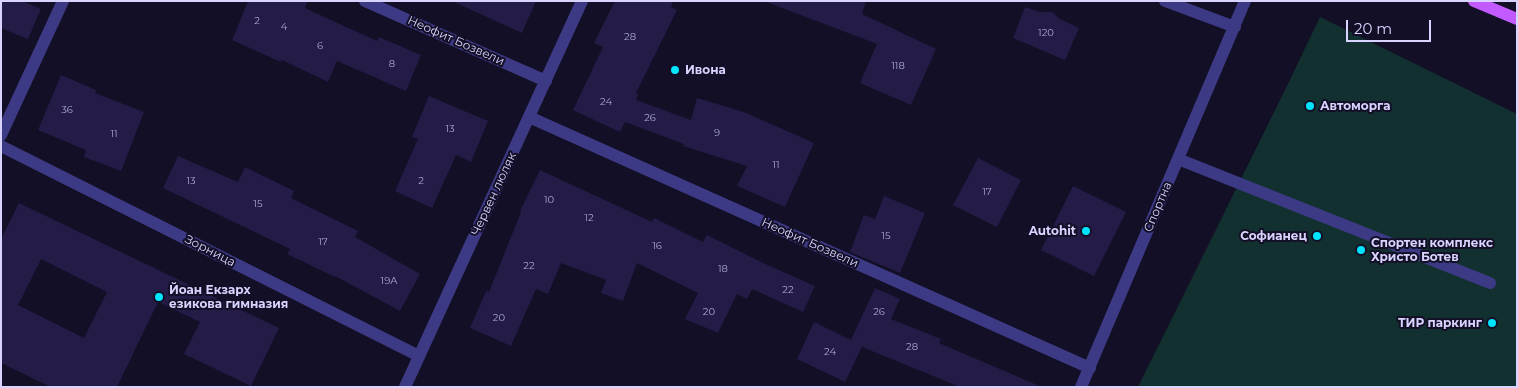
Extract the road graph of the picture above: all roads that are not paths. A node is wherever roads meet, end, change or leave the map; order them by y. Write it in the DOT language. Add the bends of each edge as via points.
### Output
graph roads {
  1 [pos="62,1"];
  2 [pos="365,1"];
  3 [pos="582,1"];
  4 [pos="1165,1"];
  5 [pos="1246,1"];
  6 [pos="1477,2"];
  7 [pos="1517,19"];
  8 [pos="1235,28"];
  9 [pos="546,81"];
  10 [pos="529,117"];
  11 [pos="1,136"];
  12 [pos="1,146"];
  13 [pos="1178,159"];
  14 [pos="1490,283"];
  15 [pos="419,356"];
  16 [pos="1090,368"];
  17 [pos="405,387"];
  18 [pos="1081,387"];
  1 -- 11 [label="street"];
  2 -- 9 [label="street, Неофит Бозвели"];
  3 -- 9 [label="street, Червен люляк"];
  4 -- 8 [label="street"];
  5 -- 8 [label="street, Спортна"];
  6 -- 7 [label="main road"];
  8 -- 13 [label="street, Спортна"];
  9 -- 10 [label="street, Червен люляк"];
  10 -- 15 [label="street, Червен люляк"];
  10 -- 16 [label="street, Неофит Бозвели"];
  12 -- 15 [label="street, Зорница"];
  13 -- 14 [label="street"];
  13 -- 16 [label="street, Спортна"];
  15 -- 17 [label="street, Червен люляк"];
  16 -- 18 [label="street, Спортна"];
}
